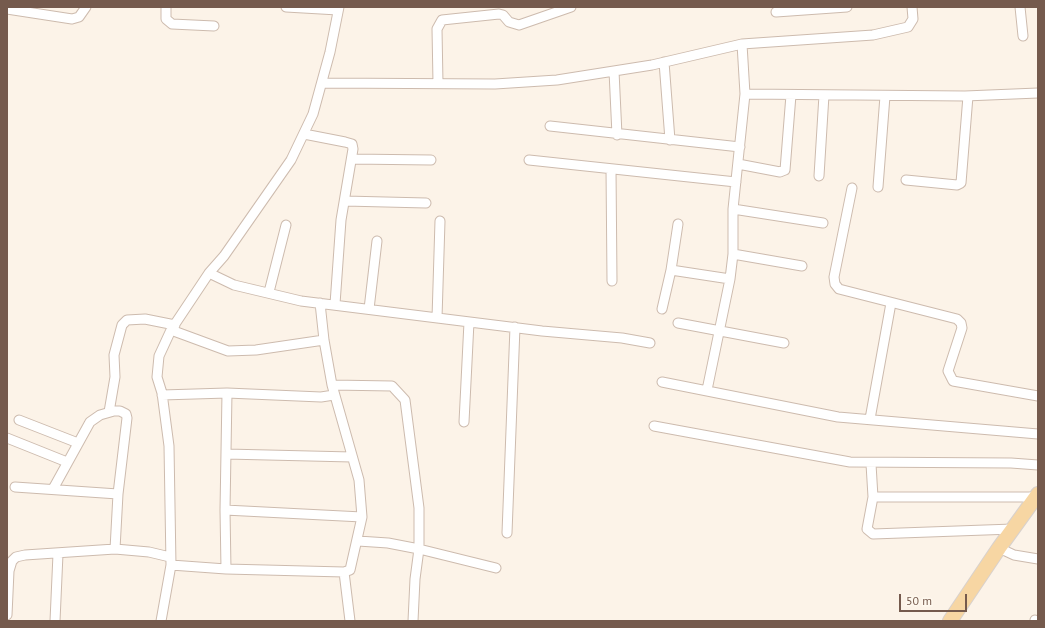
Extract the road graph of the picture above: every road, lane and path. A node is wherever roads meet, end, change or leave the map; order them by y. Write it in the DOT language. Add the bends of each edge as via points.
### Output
graph roads {
  1 [pos="86,7"];
  2 [pos="166,7"];
  3 [pos="286,7"];
  4 [pos="571,7"];
  5 [pos="847,7"];
  6 [pos="912,7"];
  7 [pos="1020,7"];
  8 [pos="339,8"];
  9 [pos="7,10"];
  10 [pos="776,12"];
  11 [pos="214,26"];
  12 [pos="1023,36"];
  13 [pos="742,44"];
  14 [pos="664,62"];
  15 [pos="614,71"];
  16 [pos="322,83"];
  17 [pos="438,83"];
  18 [pos="1038,93"];
  19 [pos="745,94"];
  20 [pos="791,95"];
  21 [pos="824,95"];
  22 [pos="885,96"];
  23 [pos="968,96"];
  24 [pos="550,126"];
  25 [pos="304,134"];
  26 [pos="617,135"];
  27 [pos="670,140"];
  28 [pos="740,147"];
  29 [pos="352,159"];
  30 [pos="431,160"];
  31 [pos="529,160"];
  32 [pos="738,164"];
  33 [pos="611,169"];
  34 [pos="819,176"];
  35 [pos="906,180"];
  36 [pos="736,182"];
  37 [pos="878,186"];
  38 [pos="852,188"];
  39 [pos="344,201"];
  40 [pos="426,203"];
  41 [pos="733,209"];
  42 [pos="440,221"];
  43 [pos="823,223"];
  44 [pos="678,224"];
  45 [pos="286,225"];
  46 [pos="377,241"];
  47 [pos="733,254"];
  48 [pos="802,266"];
  49 [pos="671,270"];
  50 [pos="209,273"];
  51 [pos="730,279"];
  52 [pos="612,281"];
  53 [pos="269,292"];
  54 [pos="320,303"];
  55 [pos="891,303"];
  56 [pos="335,304"];
  57 [pos="370,309"];
  58 [pos="662,309"];
  59 [pos="438,318"];
  60 [pos="469,322"];
  61 [pos="678,323"];
  62 [pos="515,327"];
  63 [pos="173,328"];
  64 [pos="720,330"];
  65 [pos="324,340"];
  66 [pos="650,343"];
  67 [pos="784,343"];
  68 [pos="662,382"];
  69 [pos="332,385"];
  70 [pos="707,390"];
  71 [pos="227,393"];
  72 [pos="162,395"];
  73 [pos="334,395"];
  74 [pos="1038,396"];
  75 [pos="110,412"];
  76 [pos="870,419"];
  77 [pos="19,420"];
  78 [pos="464,422"];
  79 [pos="654,426"];
  80 [pos="1038,434"];
  81 [pos="7,438"];
  82 [pos="78,443"];
  83 [pos="226,454"];
  84 [pos="352,456"];
  85 [pos="67,462"];
  86 [pos="871,464"];
  87 [pos="1038,465"];
  88 [pos="15,487"];
  89 [pos="53,489"];
  90 [pos="118,494"];
  91 [pos="1037,496"];
  92 [pos="873,497"];
  93 [pos="225,510"];
  94 [pos="362,517"];
  95 [pos="1013,529"];
  96 [pos="507,533"];
  97 [pos="358,541"];
  98 [pos="999,548"];
  99 [pos="115,549"];
  100 [pos="419,549"];
  101 [pos="58,554"];
  102 [pos="1038,559"];
  103 [pos="170,561"];
  104 [pos="496,568"];
  105 [pos="226,569"];
  106 [pos="344,572"];
  107 [pos="7,615"];
  108 [pos="55,621"];
  109 [pos="161,621"];
  110 [pos="350,621"];
  111 [pos="413,621"];
  112 [pos="950,621"];
  1 -- 9 [label="street" via="79,17 72,19"];
  2 -- 11 [label="street" via="166,19 172,24"];
  3 -- 8 [label="street"];
  4 -- 17 [label="street" via="519,25 509,22 499,14 442,20 437,29"];
  5 -- 10 [label="street"];
  6 -- 13 [label="street" via="914,19 908,27 880,33"];
  7 -- 12 [label="street"];
  8 -- 16 [label="street"];
  13 -- 14 [label="street"];
  13 -- 19 [label="street"];
  14 -- 15 [label="street"];
  14 -- 27 [label="street"];
  15 -- 17 [label="street" via="557,80"];
  15 -- 26 [label="street"];
  16 -- 17 [label="street"];
  16 -- 25 [label="street"];
  18 -- 23 [label="street"];
  19 -- 20 [label="street"];
  19 -- 28 [label="street"];
  20 -- 21 [label="street"];
  20 -- 32 [label="street" via="785,170 780,172"];
  21 -- 22 [label="street"];
  21 -- 34 [label="street"];
  22 -- 23 [label="street"];
  22 -- 37 [label="street"];
  23 -- 35 [label="street" via="961,183 957,185"];
  24 -- 26 [label="street"];
  25 -- 29 [label="street" via="352,144"];
  25 -- 50 [label="street" via="291,160 224,256"];
  26 -- 27 [label="street"];
  27 -- 28 [label="street"];
  28 -- 32 [label="street"];
  29 -- 30 [label="street"];
  29 -- 39 [label="street"];
  31 -- 33 [label="street"];
  32 -- 36 [label="street"];
  33 -- 36 [label="street"];
  33 -- 52 [label="street"];
  36 -- 41 [label="street"];
  38 -- 55 [label="street" via="834,278 835,284 839,289"];
  39 -- 40 [label="street"];
  39 -- 56 [label="street"];
  41 -- 43 [label="street"];
  41 -- 47 [label="street"];
  42 -- 59 [label="street"];
  44 -- 49 [label="street"];
  45 -- 53 [label="street"];
  46 -- 57 [label="street"];
  47 -- 48 [label="street"];
  47 -- 51 [label="street"];
  49 -- 51 [label="street"];
  49 -- 58 [label="street"];
  50 -- 53 [label="street" via="234,285"];
  50 -- 63 [label="street"];
  51 -- 64 [label="street"];
  53 -- 54 [label="street" via="300,301"];
  54 -- 56 [label="street"];
  54 -- 65 [label="street"];
  55 -- 74 [label="street" via="957,319 961,323 962,328 948,371 953,381"];
  55 -- 76 [label="street"];
  56 -- 57 [label="street"];
  57 -- 59 [label="street"];
  59 -- 60 [label="street"];
  60 -- 62 [label="street"];
  60 -- 78 [label="street"];
  61 -- 64 [label="street"];
  62 -- 66 [label="street"];
  62 -- 96 [label="street"];
  63 -- 65 [label="street" via="228,351 256,350"];
  63 -- 72 [label="street" via="159,356 157,376"];
  63 -- 75 [label="street" via="144,319 127,320 122,325 114,354 115,377"];
  64 -- 67 [label="street"];
  64 -- 70 [label="street"];
  65 -- 69 [label="street"];
  68 -- 70 [label="street"];
  69 -- 73 [label="street"];
  69 -- 100 [label="street" via="392,386 405,400 420,508"];
  70 -- 76 [label="street" via="793,409 838,417"];
  71 -- 72 [label="street"];
  71 -- 73 [label="street" via="321,397"];
  71 -- 83 [label="street"];
  72 -- 103 [label="street" via="169,446"];
  73 -- 84 [label="street"];
  75 -- 82 [label="street" via="90,422"];
  75 -- 90 [label="street" via="120,411 126,414 127,418"];
  76 -- 80 [label="street"];
  77 -- 82 [label="street"];
  79 -- 86 [label="street"];
  81 -- 85 [label="street"];
  82 -- 85 [label="street"];
  83 -- 84 [label="street"];
  83 -- 93 [label="street"];
  84 -- 94 [label="street" via="359,480"];
  85 -- 89 [label="street"];
  86 -- 87 [label="street"];
  86 -- 92 [label="street"];
  88 -- 89 [label="street"];
  89 -- 90 [label="street"];
  90 -- 99 [label="street"];
  91 -- 92 [label="street"];
  91 -- 95 [label="main road"];
  92 -- 95 [label="street" via="868,529 873,534"];
  93 -- 94 [label="street"];
  93 -- 105 [label="street"];
  94 -- 97 [label="street"];
  95 -- 98 [label="main road"];
  97 -- 100 [label="street"];
  97 -- 106 [label="street" via="350,570"];
  98 -- 102 [label="street" via="1014,555"];
  98 -- 112 [label="main road"];
  99 -- 101 [label="street"];
  99 -- 103 [label="street" via="149,552"];
  100 -- 104 [label="street"];
  100 -- 111 [label="street"];
  101 -- 107 [label="street" via="25,555 12,561"];
  101 -- 108 [label="street"];
  103 -- 105 [label="street"];
  103 -- 109 [label="street"];
  105 -- 106 [label="street"];
  106 -- 110 [label="street"];
}
